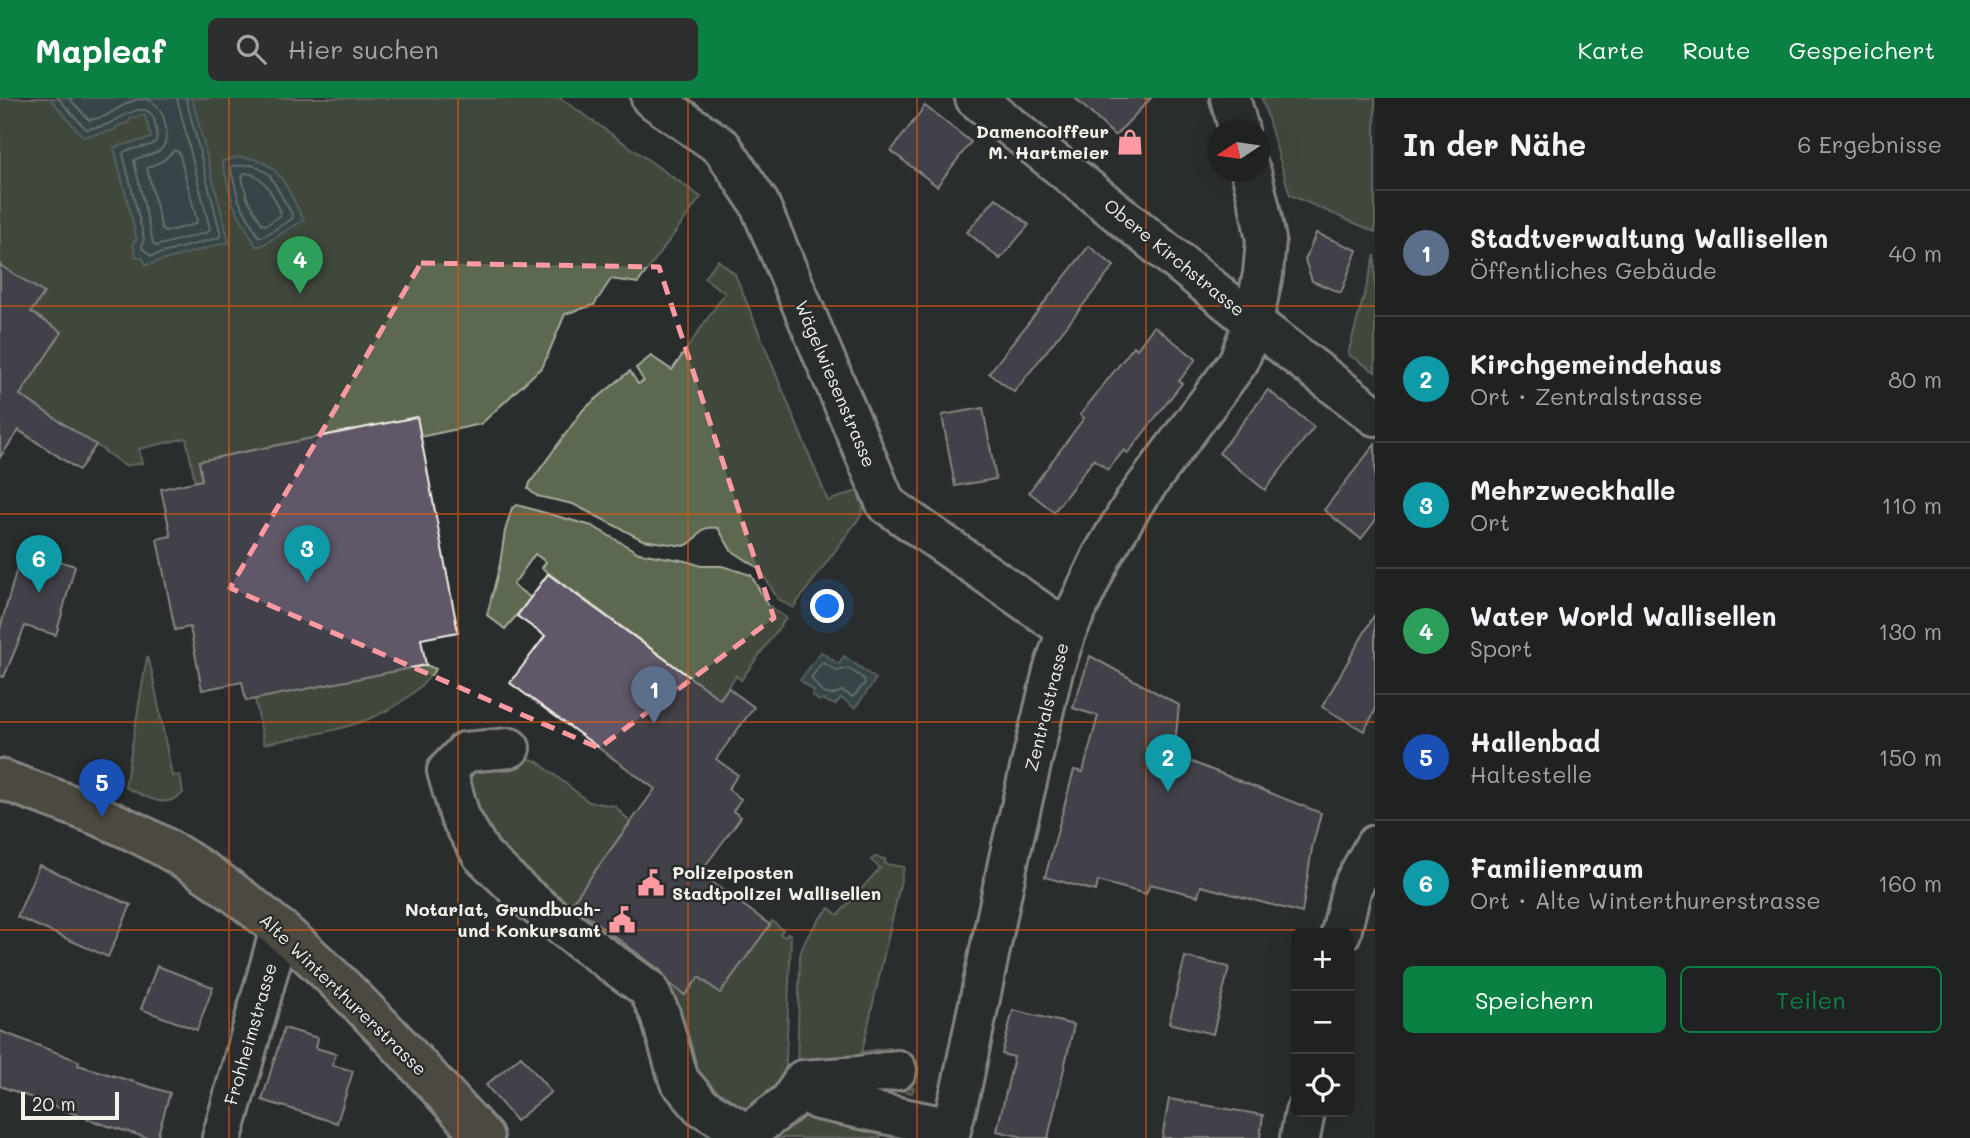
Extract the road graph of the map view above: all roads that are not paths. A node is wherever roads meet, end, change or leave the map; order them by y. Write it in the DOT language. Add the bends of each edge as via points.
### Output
graph roads {
  1 [pos="651,98"];
  2 [pos="975,98"];
  3 [pos="1230,98"];
  4 [pos="1236,119"];
  5 [pos="1254,182"];
  6 [pos="1253,322"];
  7 [pos="1375,416"];
  8 [pos="1067,629"];
  9 [pos="510,748"];
  10 [pos="0,779"];
  11 [pos="1375,845"];
  12 [pos="1342,928"];
  13 [pos="280,929"];
  14 [pos="897,1070"];
  15 [pos="818,1100"];
  16 [pos="1304,1117"];
  17 [pos="950,1133"];
  18 [pos="222,1138"];
  19 [pos="484,1138"];
  20 [pos="1300,1138"];
  1 -- 8 [label="street, Wägelwiesenstrasse" via="722,147 759,203 886,504"];
  2 -- 6 [label="street, Obere Kirchstrasse"];
  3 -- 4 [label="street"];
  5 -- 6 [label="street, Zentralstrasse" via="1266,240"];
  6 -- 7 [label="street, Obere Kirchstrasse"];
  6 -- 8 [label="street, Zentralstrasse" via="1239,361 1135,501"];
  8 -- 17 [label="street, Zentralstrasse" via="1009,858"];
  9 -- 14 [label="street" via="466,752 447,771 460,817 482,855 524,895 649,989 679,1080 701,1106 747,1134 790,1101 803,1080"];
  10 -- 13 [label="main road, Alte Winterthurerstrasse" via="102,817 163,846"];
  11 -- 12 [label="street" via="1352,887"];
  13 -- 18 [label="street, Frohheimstrasse"];
  13 -- 19 [label="main road, Alte Winterthurerstrasse" via="396,1040"];
  15 -- 17 [label="street"];
  16 -- 20 [label="street"];
}
